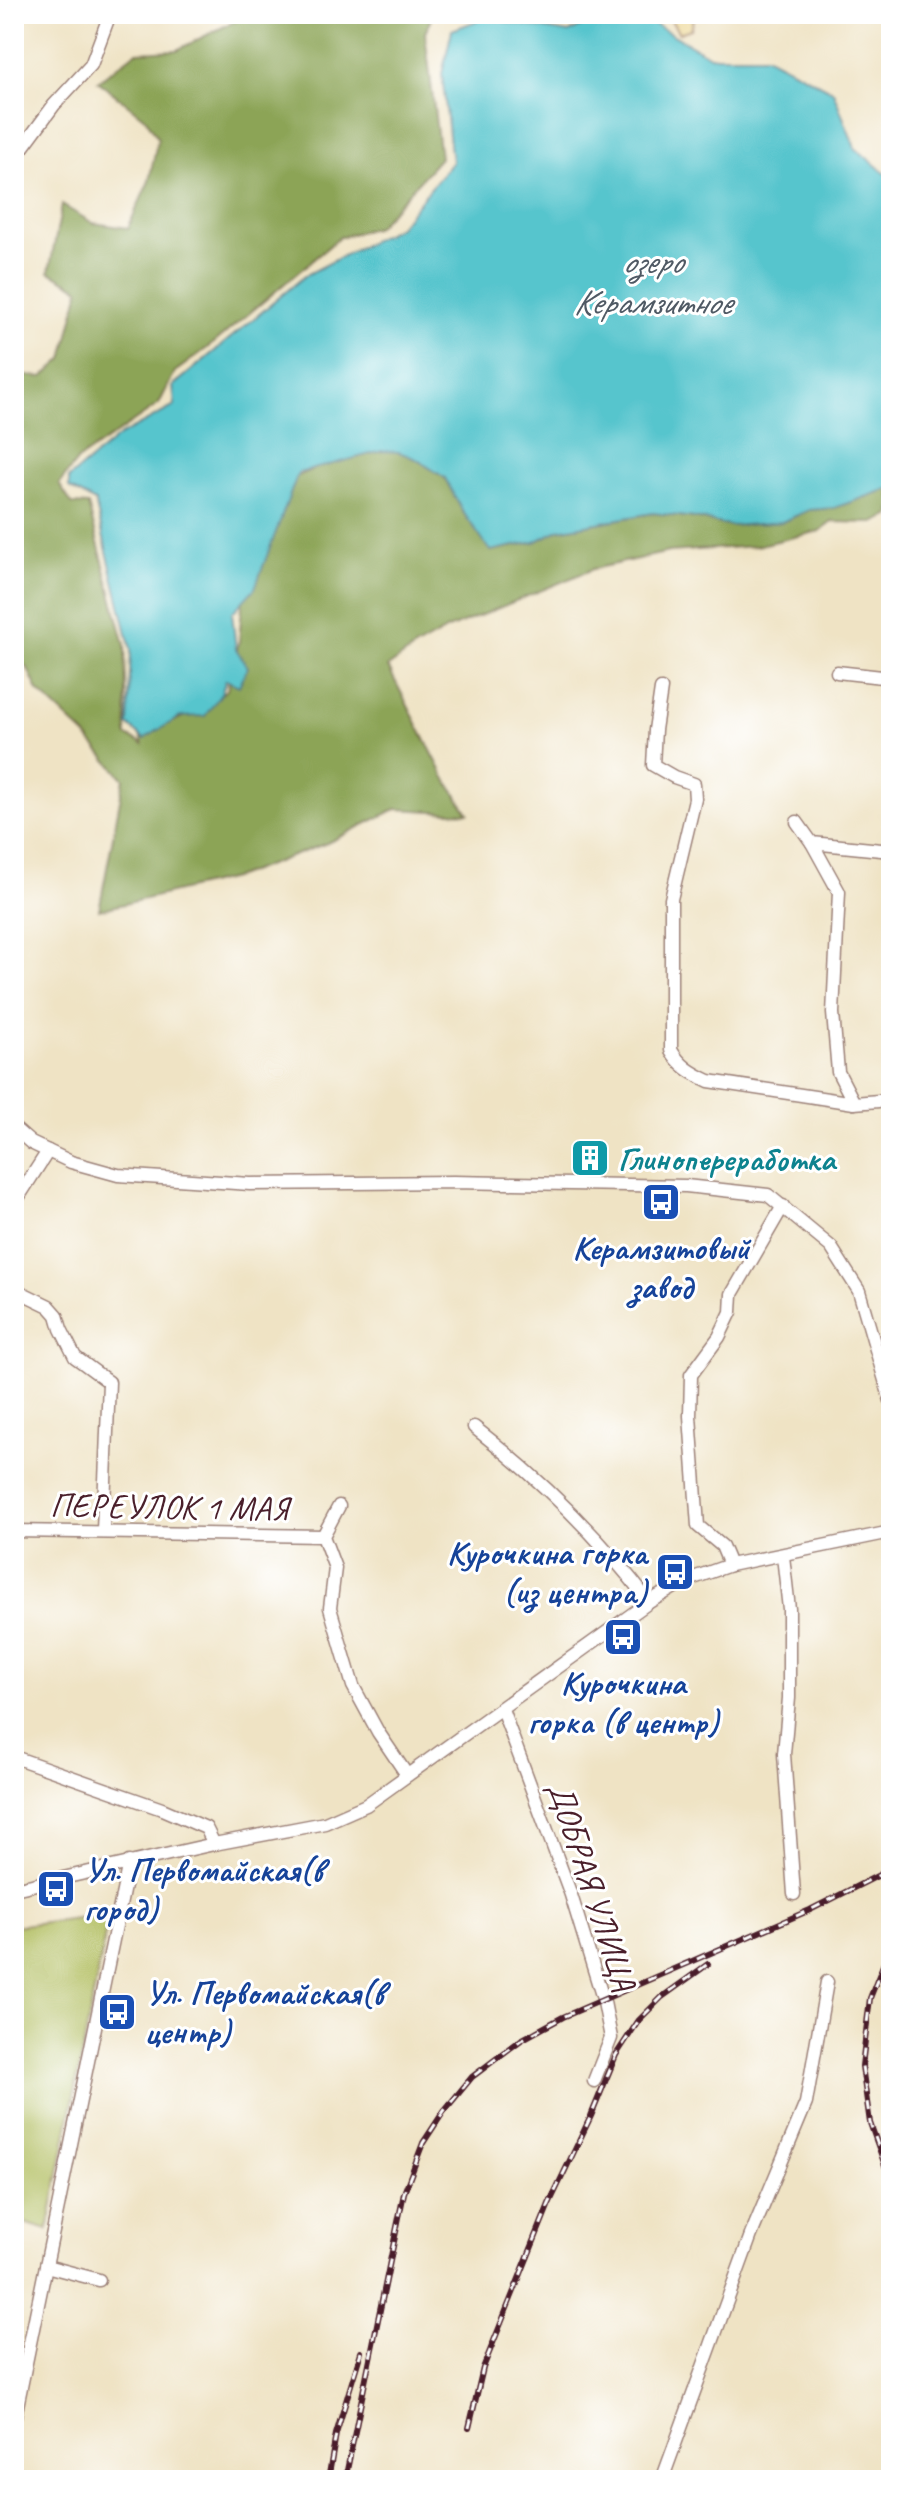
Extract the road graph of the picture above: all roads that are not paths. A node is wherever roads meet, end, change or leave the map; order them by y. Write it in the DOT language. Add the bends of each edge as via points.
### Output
graph roads {
  1 [pos="110,14"];
  2 [pos="14,159"];
  3 [pos="837,672"];
  4 [pos="891,678"];
  5 [pos="661,689"];
  6 [pos="797,822"];
  7 [pos="812,843"];
  8 [pos="891,851"];
  9 [pos="891,1100"];
  10 [pos="854,1103"];
  11 [pos="14,1128"];
  12 [pos="48,1151"];
  13 [pos="14,1204"];
  14 [pos="783,1206"];
  15 [pos="14,1289"];
  16 [pos="891,1401"];
  17 [pos="474,1427"];
  18 [pos="339,1506"];
  19 [pos="14,1531"];
  20 [pos="103,1531"];
  21 [pos="891,1532"];
  22 [pos="323,1536"];
  23 [pos="783,1556"];
  24 [pos="730,1565"];
  25 [pos="649,1602"];
  26 [pos="502,1709"];
  27 [pos="14,1757"];
  28 [pos="407,1775"];
  29 [pos="214,1844"];
  30 [pos="129,1862"];
  31 [pos="14,1889"];
  32 [pos="794,1894"];
  33 [pos="827,1982"];
  34 [pos="594,2081"];
  35 [pos="46,2266"];
  36 [pos="99,2280"];
  37 [pos="14,2421"];
  38 [pos="662,2480"];
  1 -- 2 [label="street" via="91,65"];
  3 -- 4 [label="street"];
  5 -- 10 [label="street" via="653,765 694,784 695,799 671,899 671,1050 689,1072 709,1081"];
  6 -- 7 [label="street"];
  7 -- 8 [label="street"];
  7 -- 10 [label="street" via="839,892 833,1013 838,1072"];
  9 -- 10 [label="street"];
  11 -- 12 [label="street"];
  12 -- 13 [label="street"];
  12 -- 14 [label="street" via="118,1175 250,1184 686,1186 768,1195"];
  14 -- 16 [label="street" via="831,1247 859,1291"];
  14 -- 24 [label="street" via="732,1294 731,1312 719,1337 691,1375 698,1526 722,1546"];
  15 -- 20 [label="street" via="49,1306 75,1357 109,1382"];
  17 -- 25 [label="street" via="577,1518"];
  18 -- 22 [label="street"];
  19 -- 20 [label="street, ПЕРЕУЛОК 1 МАЯ"];
  20 -- 22 [label="street, ПЕРЕУЛОК 1 МАЯ"];
  21 -- 23 [label="street"];
  22 -- 28 [label="street" via="335,1568 330,1608 353,1686"];
  23 -- 24 [label="street"];
  23 -- 32 [label="street" via="789,1609 784,1768"];
  24 -- 25 [label="street" via="685,1581"];
  25 -- 26 [label="street"];
  26 -- 28 [label="street"];
  26 -- 34 [label="street, ДОБРАЯ УЛИЦА" via="571,1895 604,2002 611,2038"];
  27 -- 29 [label="street" via="177,1815 206,1828"];
  28 -- 29 [label="street" via="333,1821"];
  29 -- 30 [label="street"];
  30 -- 31 [label="street"];
  30 -- 35 [label="street"];
  33 -- 38 [label="street" via="806,2103 751,2235"];
  35 -- 36 [label="street"];
  35 -- 37 [label="street"];
}
